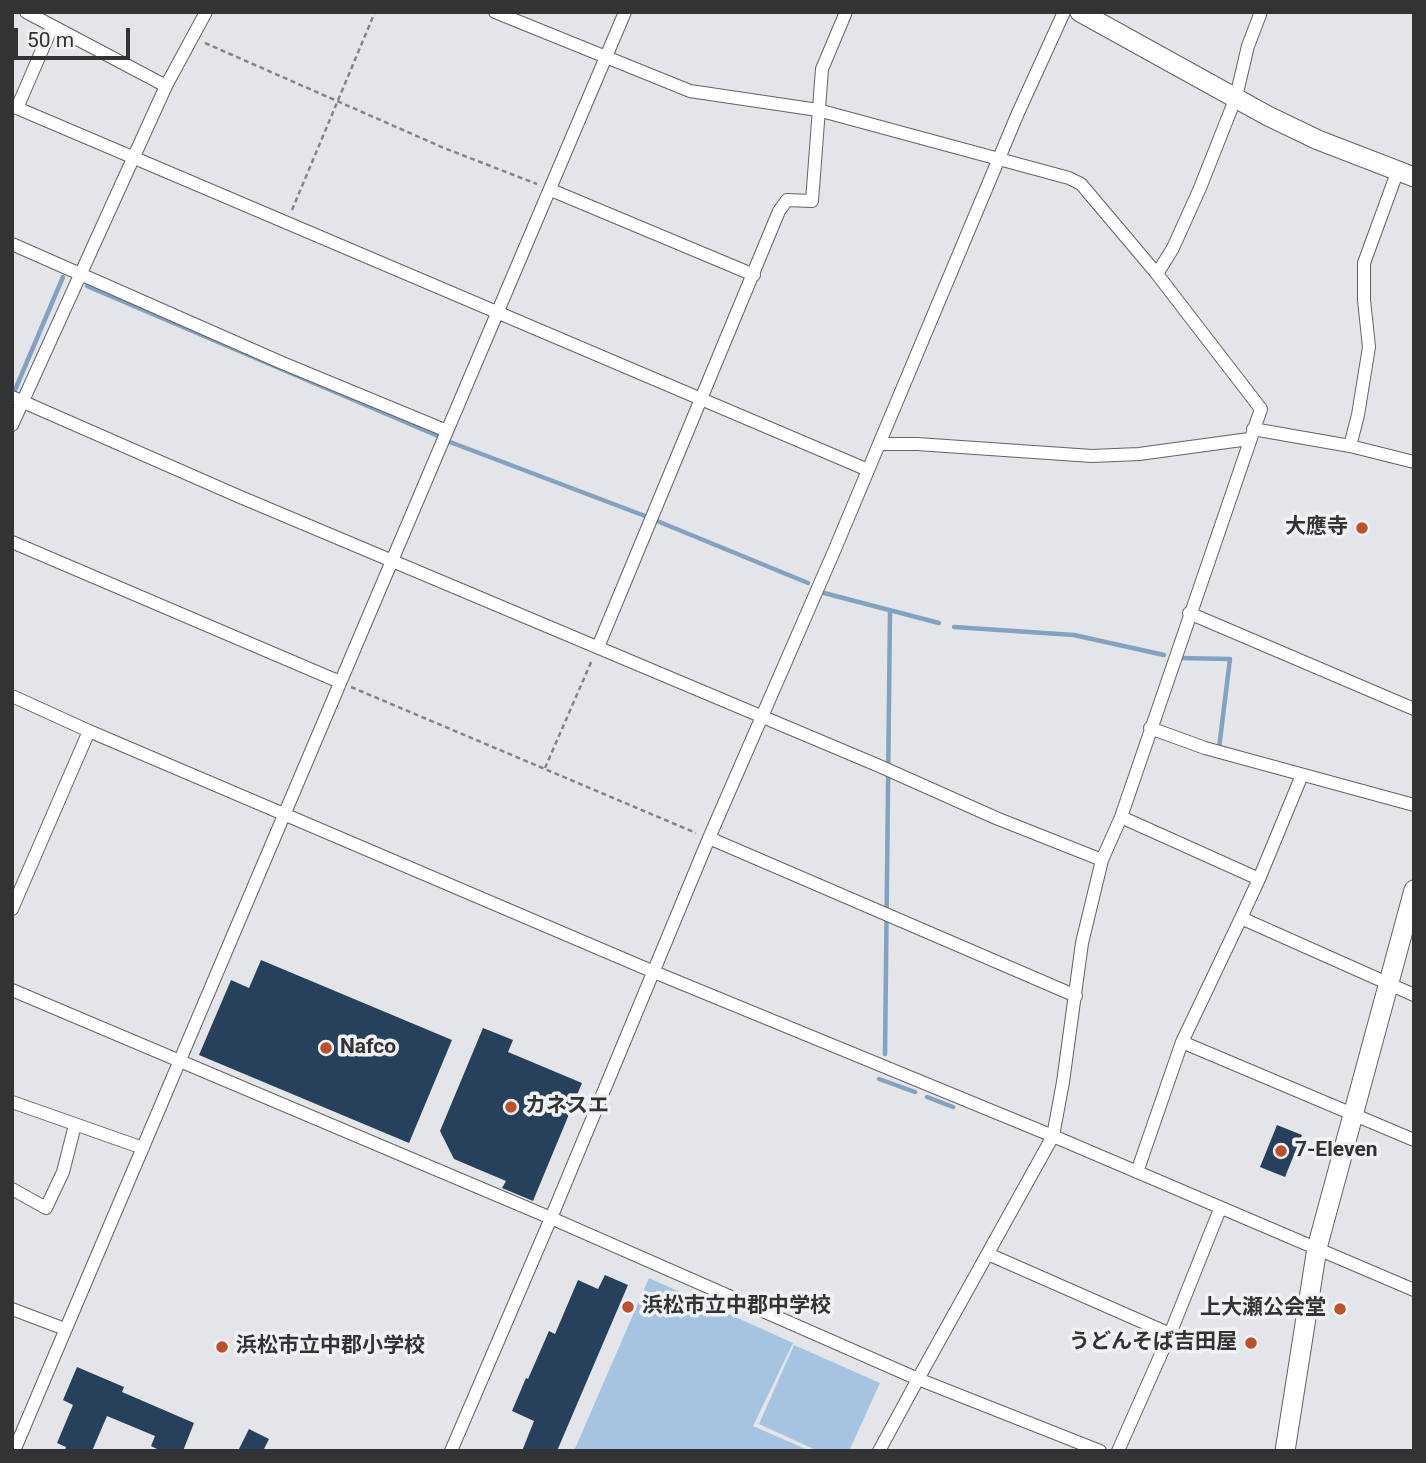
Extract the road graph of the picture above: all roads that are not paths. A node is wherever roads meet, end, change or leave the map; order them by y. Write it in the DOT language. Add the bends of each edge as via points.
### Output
graph roads {
  1 [pos="26,12"];
  2 [pos="206,12"];
  3 [pos="495,12"];
  4 [pos="625,12"];
  5 [pos="846,12"];
  6 [pos="1063,12"];
  7 [pos="1080,12"];
  8 [pos="1261,12"];
  9 [pos="52,27"];
  10 [pos="606,57"];
  11 [pos="166,86"];
  12 [pos="1236,97"];
  13 [pos="818,110"];
  14 [pos="15,113"];
  15 [pos="134,158"];
  16 [pos="999,159"];
  17 [pos="1406,174"];
  18 [pos="551,190"];
  19 [pos="12,244"];
  20 [pos="80,273"];
  21 [pos="1157,274"];
  22 [pos="754,275"];
  23 [pos="497,311"];
  24 [pos="18,399"];
  25 [pos="701,400"];
  26 [pos="12,425"];
  27 [pos="447,431"];
  28 [pos="1251,434"];
  29 [pos="878,444"];
  30 [pos="1350,446"];
  31 [pos="1414,462"];
  32 [pos="868,470"];
  33 [pos="12,542"];
  34 [pos="392,560"];
  35 [pos="1189,613"];
  36 [pos="598,647"];
  37 [pos="340,682"];
  38 [pos="12,696"];
  39 [pos="1414,709"];
  40 [pos="762,715"];
  41 [pos="1150,728"];
  42 [pos="89,731"];
  43 [pos="1302,775"];
  44 [pos="1414,804"];
  45 [pos="284,813"];
  46 [pos="1121,817"];
  47 [pos="709,838"];
  48 [pos="1101,860"];
  49 [pos="1259,879"];
  50 [pos="1414,890"];
  51 [pos="12,909"];
  52 [pos="1241,918"];
  53 [pos="654,972"];
  54 [pos="1387,984"];
  55 [pos="12,990"];
  56 [pos="1414,995"];
  57 [pos="1076,996"];
  58 [pos="1182,1042"];
  59 [pos="180,1061"];
  60 [pos="12,1102"];
  61 [pos="1352,1114"];
  62 [pos="75,1125"];
  63 [pos="1053,1136"];
  64 [pos="1414,1140"];
  65 [pos="143,1148"];
  66 [pos="1137,1172"];
  67 [pos="12,1189"];
  68 [pos="1220,1209"];
  69 [pos="551,1218"];
  70 [pos="1317,1248"];
  71 [pos="988,1254"];
  72 [pos="1414,1290"];
  73 [pos="12,1309"];
  74 [pos="65,1329"];
  75 [pos="1170,1334"];
  76 [pos="918,1379"];
  77 [pos="17,1431"];
  78 [pos="14,1451"];
  79 [pos="451,1451"];
  80 [pos="879,1451"];
  81 [pos="1100,1451"];
  82 [pos="1118,1451"];
  83 [pos="1285,1451"];
  1 -- 9 [label="street"];
  2 -- 11 [label="street"];
  3 -- 10 [label="street"];
  4 -- 10 [label="street"];
  5 -- 13 [label="street" via="822,69"];
  6 -- 16 [label="street"];
  7 -- 12 [label="street"];
  8 -- 12 [label="street"];
  9 -- 11 [label="street"];
  9 -- 14 [label="street"];
  10 -- 13 [label="street" via="690,91"];
  10 -- 18 [label="street"];
  11 -- 15 [label="street"];
  12 -- 17 [label="street" via="1318,140"];
  12 -- 21 [label="street" via="1200,188"];
  13 -- 16 [label="street"];
  13 -- 22 [label="street" via="812,201 787,201 779,211"];
  14 -- 15 [label="street"];
  15 -- 20 [label="street"];
  15 -- 23 [label="street"];
  16 -- 21 [label="street" via="1082,184"];
  16 -- 29 [label="street"];
  17 -- 30 [label="street" via="1364,263 1369,347"];
  18 -- 22 [label="street"];
  18 -- 23 [label="street"];
  19 -- 20 [label="street"];
  20 -- 24 [label="street"];
  20 -- 27 [label="street"];
  21 -- 28 [label="street" via="1261,409"];
  22 -- 25 [label="street"];
  23 -- 25 [label="street"];
  23 -- 27 [label="street"];
  24 -- 26 [label="street"];
  24 -- 34 [label="street"];
  25 -- 32 [label="street"];
  25 -- 36 [label="street"];
  27 -- 34 [label="street"];
  28 -- 29 [label="street" via="1139,454 1092,456"];
  28 -- 30 [label="street"];
  28 -- 35 [label="street"];
  29 -- 32 [label="street"];
  30 -- 31 [label="street"];
  32 -- 40 [label="street"];
  33 -- 37 [label="street"];
  34 -- 36 [label="street"];
  34 -- 37 [label="street"];
  35 -- 39 [label="street"];
  35 -- 41 [label="street"];
  36 -- 40 [label="street"];
  37 -- 45 [label="street"];
  38 -- 42 [label="street"];
  40 -- 47 [label="street"];
  40 -- 48 [label="street"];
  41 -- 43 [label="street"];
  41 -- 46 [label="street"];
  42 -- 45 [label="street"];
  42 -- 51 [label="street"];
  43 -- 44 [label="street"];
  43 -- 49 [label="street"];
  45 -- 53 [label="street"];
  45 -- 59 [label="street"];
  46 -- 48 [label="street"];
  46 -- 49 [label="street"];
  47 -- 53 [label="street"];
  47 -- 57 [label="street"];
  48 -- 57 [label="street" via="1082,943"];
  49 -- 52 [label="street"];
  50 -- 54 [label="street"];
  52 -- 54 [label="street"];
  52 -- 58 [label="street"];
  53 -- 63 [label="street"];
  53 -- 69 [label="street"];
  54 -- 56 [label="street"];
  54 -- 61 [label="street"];
  55 -- 59 [label="street"];
  57 -- 63 [label="street"];
  58 -- 61 [label="street"];
  58 -- 66 [label="street"];
  59 -- 65 [label="street"];
  59 -- 69 [label="street"];
  60 -- 62 [label="street"];
  61 -- 64 [label="street"];
  61 -- 70 [label="street"];
  62 -- 65 [label="street"];
  62 -- 67 [label="street" via="64,1172 46,1208"];
  63 -- 66 [label="street"];
  63 -- 71 [label="street"];
  65 -- 74 [label="street"];
  66 -- 68 [label="street"];
  68 -- 70 [label="street"];
  68 -- 75 [label="street"];
  69 -- 76 [label="street"];
  69 -- 79 [label="street"];
  70 -- 72 [label="street"];
  70 -- 83 [label="street"];
  71 -- 75 [label="street"];
  71 -- 76 [label="street"];
  73 -- 74 [label="street"];
  74 -- 77 [label="street"];
  75 -- 82 [label="street"];
  76 -- 80 [label="street"];
  76 -- 81 [label="street"];
  77 -- 78 [label="street"];
}
